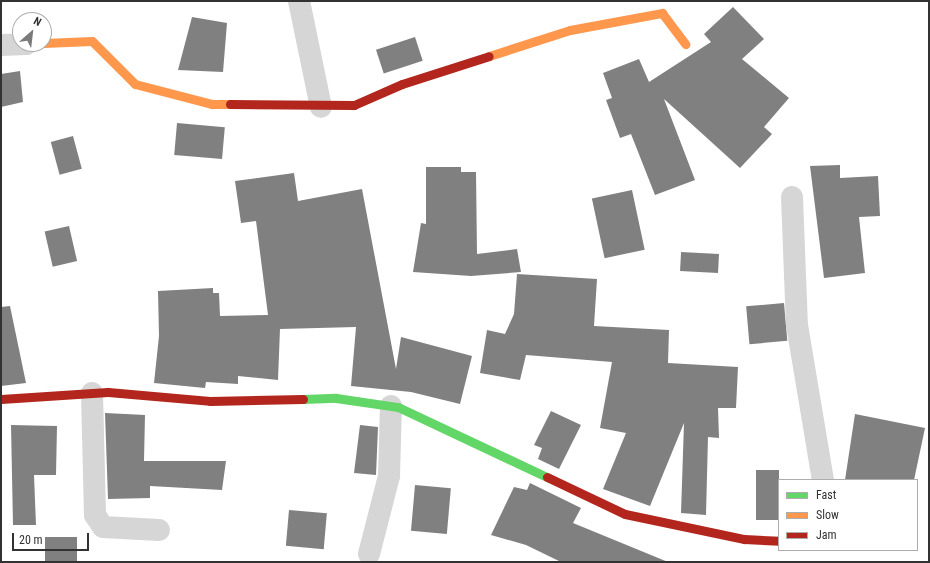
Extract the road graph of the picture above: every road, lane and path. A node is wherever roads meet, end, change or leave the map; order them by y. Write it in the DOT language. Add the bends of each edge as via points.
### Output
graph roads {
  1 [pos="299,1"];
  2 [pos="52,43"];
  3 [pos="685,44"];
  4 [pos="1,45"];
  5 [pos="12,45"];
  6 [pos="321,107"];
  7 [pos="792,197"];
  8 [pos="92,393"];
  9 [pos="1,400"];
  10 [pos="391,406"];
  11 [pos="823,479"];
  12 [pos="159,530"];
  13 [pos="778,541"];
  14 [pos="369,554"];
  1 -- 6 [label="street"];
  2 -- 6 [label="street" via="92,41 135,84 212,104"];
  3 -- 6 [label="street" via="662,13 570,30 402,84 354,105"];
  4 -- 5 [label="street"];
  7 -- 11 [label="street" via="798,325"];
  8 -- 9 [label="street"];
  8 -- 10 [label="street" via="210,401 336,398"];
  8 -- 12 [label="street" via="95,515 103,526"];
  10 -- 13 [label="street" via="625,514 744,539"];
  10 -- 14 [label="street" via="389,476"];
}
